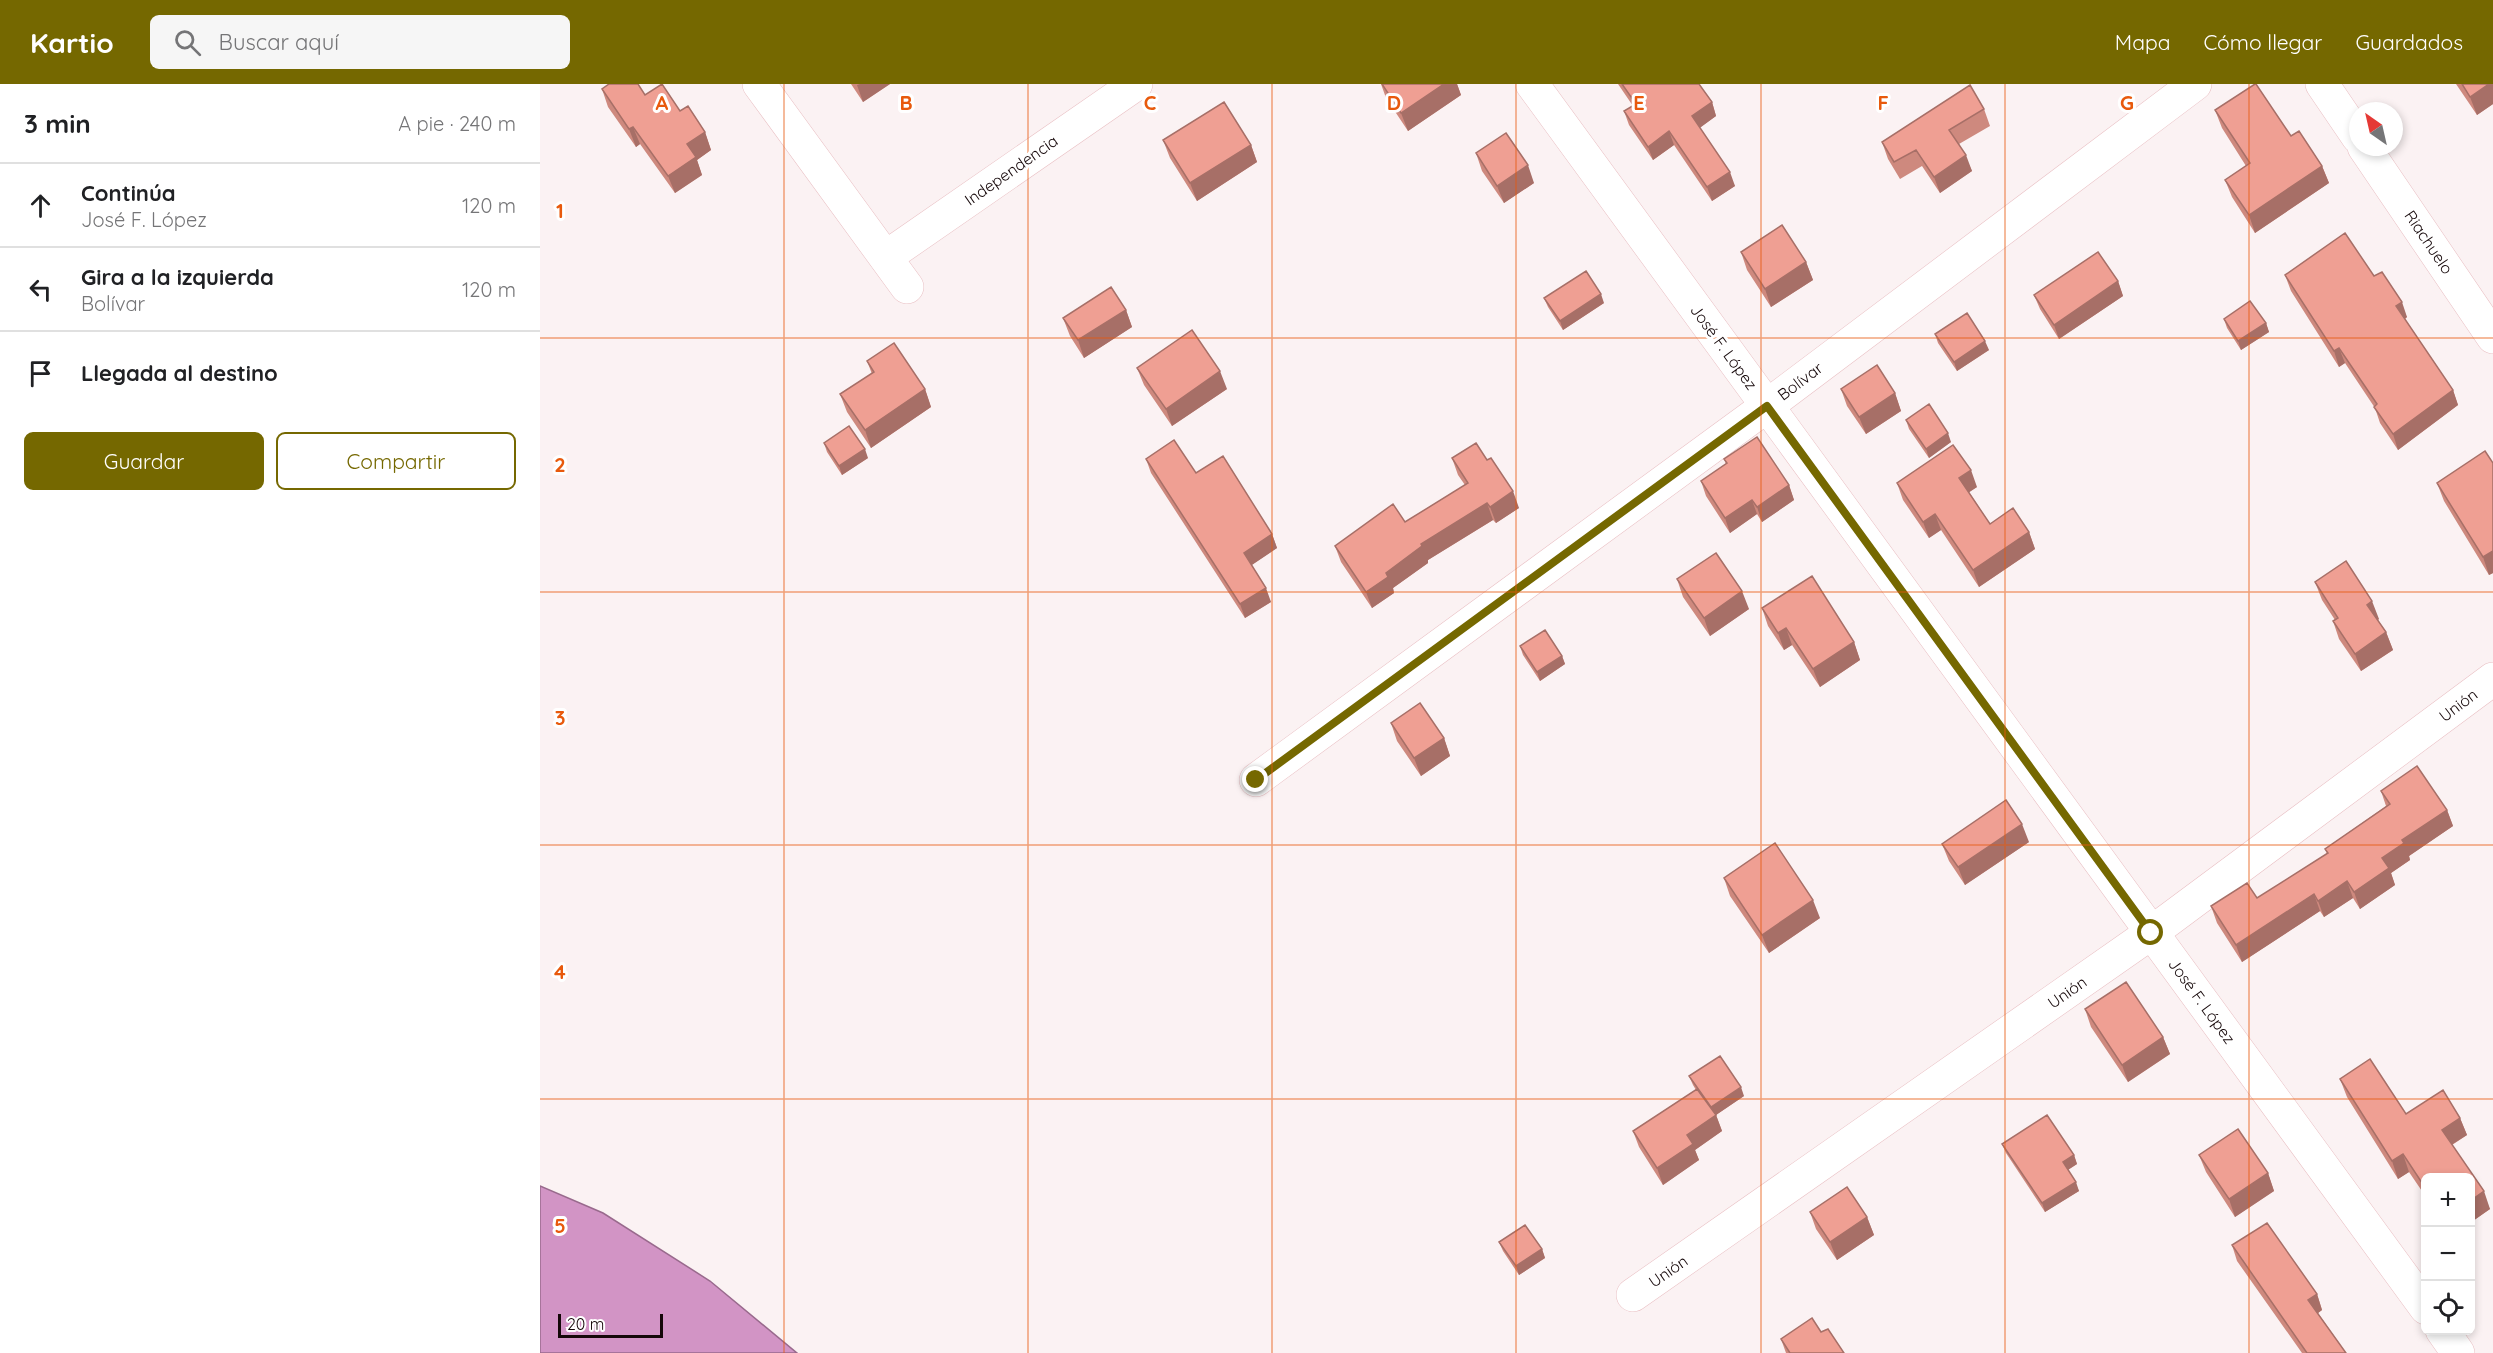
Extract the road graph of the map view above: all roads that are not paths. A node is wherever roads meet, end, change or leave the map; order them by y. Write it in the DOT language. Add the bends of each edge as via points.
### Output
graph roads {
  1 [pos="759,84"];
  2 [pos="1136,84"];
  3 [pos="1532,84"];
  4 [pos="2195,84"];
  5 [pos="2322,84"];
  6 [pos="2349,124"];
  7 [pos="2370,156"];
  8 [pos="886,256"];
  9 [pos="907,287"];
  10 [pos="2493,337"];
  11 [pos="1767,406"];
  12 [pos="2493,679"];
  13 [pos="1256,780"];
  14 [pos="2151,933"];
  15 [pos="1633,1295"];
  16 [pos="2421,1301"];
  17 [pos="2445,1335"];
  18 [pos="2458,1353"];
  1 -- 8 [label="street"];
  2 -- 8 [label="street, Independencia"];
  3 -- 11 [label="street, José F. López"];
  4 -- 11 [label="street, Bolívar"];
  5 -- 6 [label="street"];
  7 -- 10 [label="street, Riachuelo"];
  8 -- 9 [label="street"];
  11 -- 13 [label="street, Bolívar"];
  11 -- 14 [label="street, José F. López"];
  12 -- 14 [label="street, Unión"];
  14 -- 15 [label="street, Unión"];
  14 -- 16 [label="street, José F. López"];
  17 -- 18 [label="street"];
}
